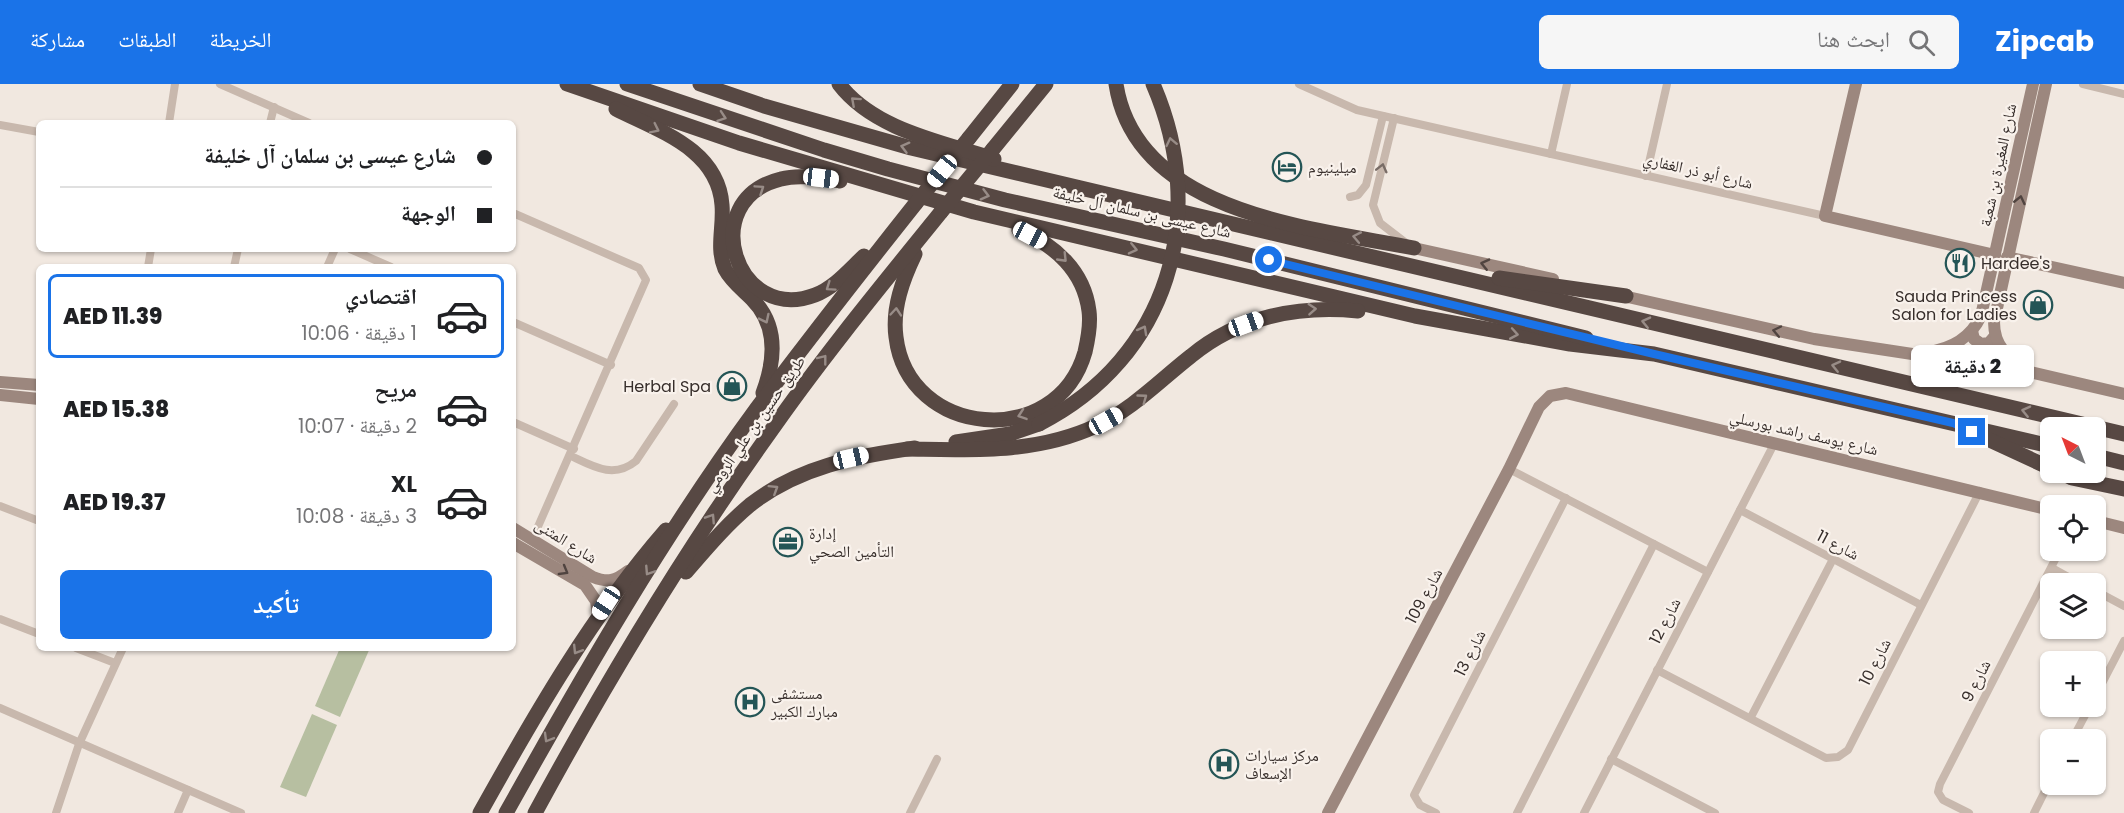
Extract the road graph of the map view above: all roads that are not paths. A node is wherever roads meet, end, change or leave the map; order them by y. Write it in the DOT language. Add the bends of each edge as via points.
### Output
graph roads {
  1 [pos="175,84"];
  2 [pos="220,84"];
  3 [pos="566,84"];
  4 [pos="627,84"];
  5 [pos="700,84"];
  6 [pos="839,84"];
  7 [pos="1002,84"];
  8 [pos="1012,84"];
  9 [pos="1046,84"];
  10 [pos="1116,84"];
  11 [pos="1153,84"];
  12 [pos="1299,84"];
  13 [pos="1567,84"];
  14 [pos="1667,84"];
  15 [pos="1856,84"];
  16 [pos="2033,84"];
  17 [pos="2046,84"];
  18 [pos="2083,84"];
  19 [pos="2124,94"];
  20 [pos="274,107"];
  21 [pos="988,114"];
  22 [pos="1383,116"];
  23 [pos="1394,118"];
  24 [pos="169,120"];
  25 [pos="271,120"];
  26 [pos="302,120"];
  27 [pos="0,125"];
  28 [pos="36,131"];
  29 [pos="1551,154"];
  30 [pos="1646,176"];
  31 [pos="1377,187"];
  32 [pos="888,188"];
  33 [pos="1085,190"];
  34 [pos="974,212"];
  35 [pos="516,214"];
  36 [pos="1825,216"];
  37 [pos="904,219"];
  38 [pos="925,232"];
  39 [pos="1414,248"];
  40 [pos="357,252"];
  41 [pos="2001,256"];
  42 [pos="1389,262"];
  43 [pos="384,264"];
  44 [pos="2124,284"];
  45 [pos="1626,296"];
  46 [pos="1415,316"];
  47 [pos="516,323"];
  48 [pos="1972,331"];
  49 [pos="1995,336"];
  50 [pos="1654,354"];
  51 [pos="1917,354"];
  52 [pos="610,365"];
  53 [pos="2030,372"];
  54 [pos="0,382"];
  55 [pos="36,385"];
  56 [pos="2124,394"];
  57 [pos="0,396"];
  58 [pos="1550,396"];
  59 [pos="36,399"];
  60 [pos="674,404"];
  61 [pos="756,410"];
  62 [pos="1953,423"];
  63 [pos="516,424"];
  64 [pos="2124,434"];
  65 [pos="1774,444"];
  66 [pos="2040,444"];
  67 [pos="907,449"];
  68 [pos="573,452"];
  69 [pos="2106,458"];
  70 [pos="2040,463"];
  71 [pos="2124,463"];
  72 [pos="1509,469"];
  73 [pos="2096,483"];
  74 [pos="704,487"];
  75 [pos="2124,489"];
  76 [pos="1980,491"];
  77 [pos="1566,498"];
  78 [pos="0,506"];
  79 [pos="2040,507"];
  80 [pos="1740,510"];
  81 [pos="36,520"];
  82 [pos="2106,524"];
  83 [pos="2124,528"];
  84 [pos="516,530"];
  85 [pos="533,538"];
  86 [pos="1654,544"];
  87 [pos="516,545"];
  88 [pos="1833,559"];
  89 [pos="2055,561"];
  90 [pos="634,567"];
  91 [pos="2052,568"];
  92 [pos="1708,572"];
  93 [pos="2061,573"];
  94 [pos="2106,596"];
  95 [pos="658,604"];
  96 [pos="1921,605"];
  97 [pos="2124,606"];
  98 [pos="598,616"];
  99 [pos="0,620"];
  100 [pos="36,633"];
  101 [pos="2124,641"];
  102 [pos="84,651"];
  103 [pos="121,651"];
  104 [pos="115,663"];
  105 [pos="1657,670"];
  106 [pos="2106,676"];
  107 [pos="0,708"];
  108 [pos="1751,717"];
  109 [pos="79,744"];
  110 [pos="937,759"];
  111 [pos="1611,759"];
  112 [pos="188,790"];
  113 [pos="2043,795"];
  114 [pos="1705,811"];
  115 [pos="56,813"];
  116 [pos="178,813"];
  117 [pos="242,813"];
  118 [pos="480,813"];
  119 [pos="506,813"];
  120 [pos="535,813"];
  121 [pos="910,813"];
  122 [pos="1328,813"];
  123 [pos="1436,813"];
  124 [pos="1517,813"];
  125 [pos="1584,813"];
  126 [pos="1715,813"];
  127 [pos="1969,813"];
  128 [pos="2034,813"];
  1 -- 24 [label="street"];
  2 -- 20 [label="street"];
  3 -- 32 [label="highway"];
  3 -- 61 [label="highway, one-way" via="683,143 711,171 721,198 720,248 726,269 757,304 771,334 772,361"];
  4 -- 50 [label="highway, شارع عيسى بن سلمان آل خليفة, one-way" via="824,150 994,197"];
  33 -- 5 [label="highway, شارع عيسى بن سلمان آل خليفة, one-way" via="911,148"];
  33 -- 6 [label="highway, one-way" via="895,125 861,107"];
  7 -- 21 [label="highway"];
  8 -- 21 [label="highway, طريق حسين بن علي الرومي"];
  9 -- 38 [label="highway, طريق حسين بن علي الرومي, bridge"];
  39 -- 10 [label="highway, one-way" via="1268,220 1214,199 1178,177 1144,147 1122,110"];
  67 -- 11 [label="highway, one-way, bridge" via="1001,435 1039,424 1077,402 1124,358 1141,335 1164,288 1176,234 1177,182 1167,124"];
  12 -- 22 [label="street, شارع أبو ذر الغفاري" via="1358,110"];
  13 -- 29 [label="street"];
  14 -- 30 [label="street"];
  15 -- 36 [label="street"];
  16 -- 41 [label="street, شارع المغيرة بن شعبة"];
  41 -- 17 [label="street, شارع المغيرة بن شعبة, one-way"];
  18 -- 19 [label="street"];
  20 -- 25 [label="street"];
  20 -- 26 [label="street"];
  21 -- 37 [label="highway, طريق حسين بن علي الرومي, bridge"];
  22 -- 23 [label="street, شارع أبو ذر الغفاري"];
  22 -- 31 [label="street" via="1366,185 1352,197"];
  23 -- 29 [label="street, شارع أبو ذر الغفاري"];
  31 -- 23 [label="street, one-way"];
  27 -- 28 [label="street"];
  29 -- 30 [label="street, شارع أبو ذر الغفاري"];
  30 -- 36 [label="street, شارع أبو ذر الغفاري"];
  31 -- 39 [label="street" via="1374,205 1380,223"];
  32 -- 34 [label="highway"];
  37 -- 32 [label="highway, one-way" via="838,280 813,296 792,299 769,294 749,281 738,265 732,240 735,218 745,201 766,184 797,177"];
  33 -- 42 [label="highway, شارع عيسى بن سلمان آل خليفة"];
  34 -- 38 [label="highway, one-way" via="1051,247 1073,270 1087,301 1088,337 1076,373 1053,399 1028,414 990,420 956,413 926,395 907,371 896,336 897,301"];
  34 -- 46 [label="highway, one-way"];
  35 -- 52 [label="street" via="639,268 646,280"];
  36 -- 41 [label="street, شارع أبو ذر الغفاري"];
  37 -- 61 [label="highway, طريق حسين بن علي الرومي"];
  95 -- 38 [label="highway, طريق حسين بن علي الرومي, one-way" via="766,437"];
  45 -- 39 [label="street, one-way"];
  40 -- 43 [label="street"];
  41 -- 44 [label="street, شارع أبو ذر الغفاري"];
  41 -- 48 [label="street, شارع المغيرة بن شعبة"];
  41 -- 49 [label="street, شارع المغيرة بن شعبة"];
  42 -- 45 [label="highway"];
  64 -- 42 [label="highway, one-way"];
  51 -- 45 [label="street, one-way" via="1814,339"];
  46 -- 50 [label="highway, one-way" via="1570,344"];
  67 -- 46 [label="highway, one-way" via="1009,448 1078,433 1133,405 1218,337 1260,318 1324,309"];
  47 -- 52 [label="street"];
  48 -- 49 [label="street" via="1981,344 1989,343"];
  48 -- 51 [label="street" via="1949,347"];
  49 -- 53 [label="street" via="2003,352"];
  50 -- 62 [label="highway"];
  51 -- 53 [label="street"];
  52 -- 68 [label="street"];
  53 -- 56 [label="street"];
  54 -- 55 [label="street"];
  57 -- 59 [label="street"];
  58 -- 65 [label="street, شارع يوسف راشد بورسلي" via="1566,393"];
  58 -- 72 [label="street, شارع 109" via="1539,407"];
  60 -- 68 [label="street" via="628,468 601,470"];
  61 -- 74 [label="highway, طريق حسين بن علي الرومي"];
  62 -- 66 [label="highway"];
  62 -- 70 [label="highway"];
  63 -- 68 [label="street"];
  65 -- 76 [label="street, شارع يوسف راشد بورسلي"];
  65 -- 80 [label="street, شارع 12"];
  95 -- 67 [label="highway, one-way" via="720,534 776,487 835,462"];
  68 -- 85 [label="street"];
  69 -- 71 [label="highway"];
  72 -- 77 [label="street"];
  72 -- 122 [label="street, شارع 109"];
  73 -- 75 [label="highway"];
  74 -- 90 [label="highway"];
  74 -- 119 [label="highway, طريق حسين بن علي الرومي, one-way" via="592,662"];
  76 -- 79 [label="street, شارع يوسف راشد بورسلي"];
  76 -- 96 [label="street, شارع 10"];
  77 -- 86 [label="street"];
  77 -- 123 [label="street, شارع 13" via="1414,795 1420,805"];
  78 -- 81 [label="street"];
  80 -- 88 [label="street, شارع 11"];
  80 -- 92 [label="street, شارع 12"];
  82 -- 83 [label="street"];
  84 -- 85 [label="street, شارع المثنى"];
  85 -- 90 [label="street, شارع المثنى" via="606,582 618,579"];
  86 -- 92 [label="street"];
  86 -- 124 [label="street"];
  87 -- 98 [label="street, شارع المثنى, one-way" via="585,585 596,601"];
  88 -- 96 [label="street, شارع 11"];
  88 -- 108 [label="street"];
  89 -- 91 [label="street, شارع 9"];
  90 -- 98 [label="highway"];
  91 -- 93 [label="street"];
  91 -- 127 [label="street, شارع 9" via="1940,784 1938,792 1943,800"];
  92 -- 105 [label="street, شارع 12"];
  94 -- 97 [label="street"];
  95 -- 120 [label="highway, طريق حسين بن علي الرومي"];
  96 -- 108 [label="street, شارع 10" via="1848,750 1838,757 1826,758"];
  98 -- 118 [label="highway, one-way"];
  99 -- 100 [label="street"];
  101 -- 106 [label="street"];
  102 -- 104 [label="street"];
  103 -- 104 [label="street"];
  104 -- 109 [label="street"];
  105 -- 108 [label="street, شارع 10"];
  105 -- 111 [label="street, شارع 12"];
  107 -- 109 [label="street"];
  109 -- 112 [label="street"];
  109 -- 115 [label="street"];
  110 -- 121 [label="street"];
  111 -- 114 [label="street"];
  111 -- 125 [label="street, شارع 12"];
  112 -- 116 [label="street"];
  112 -- 117 [label="street"];
  113 -- 128 [label="street"];
  114 -- 126 [label="street"];
}
